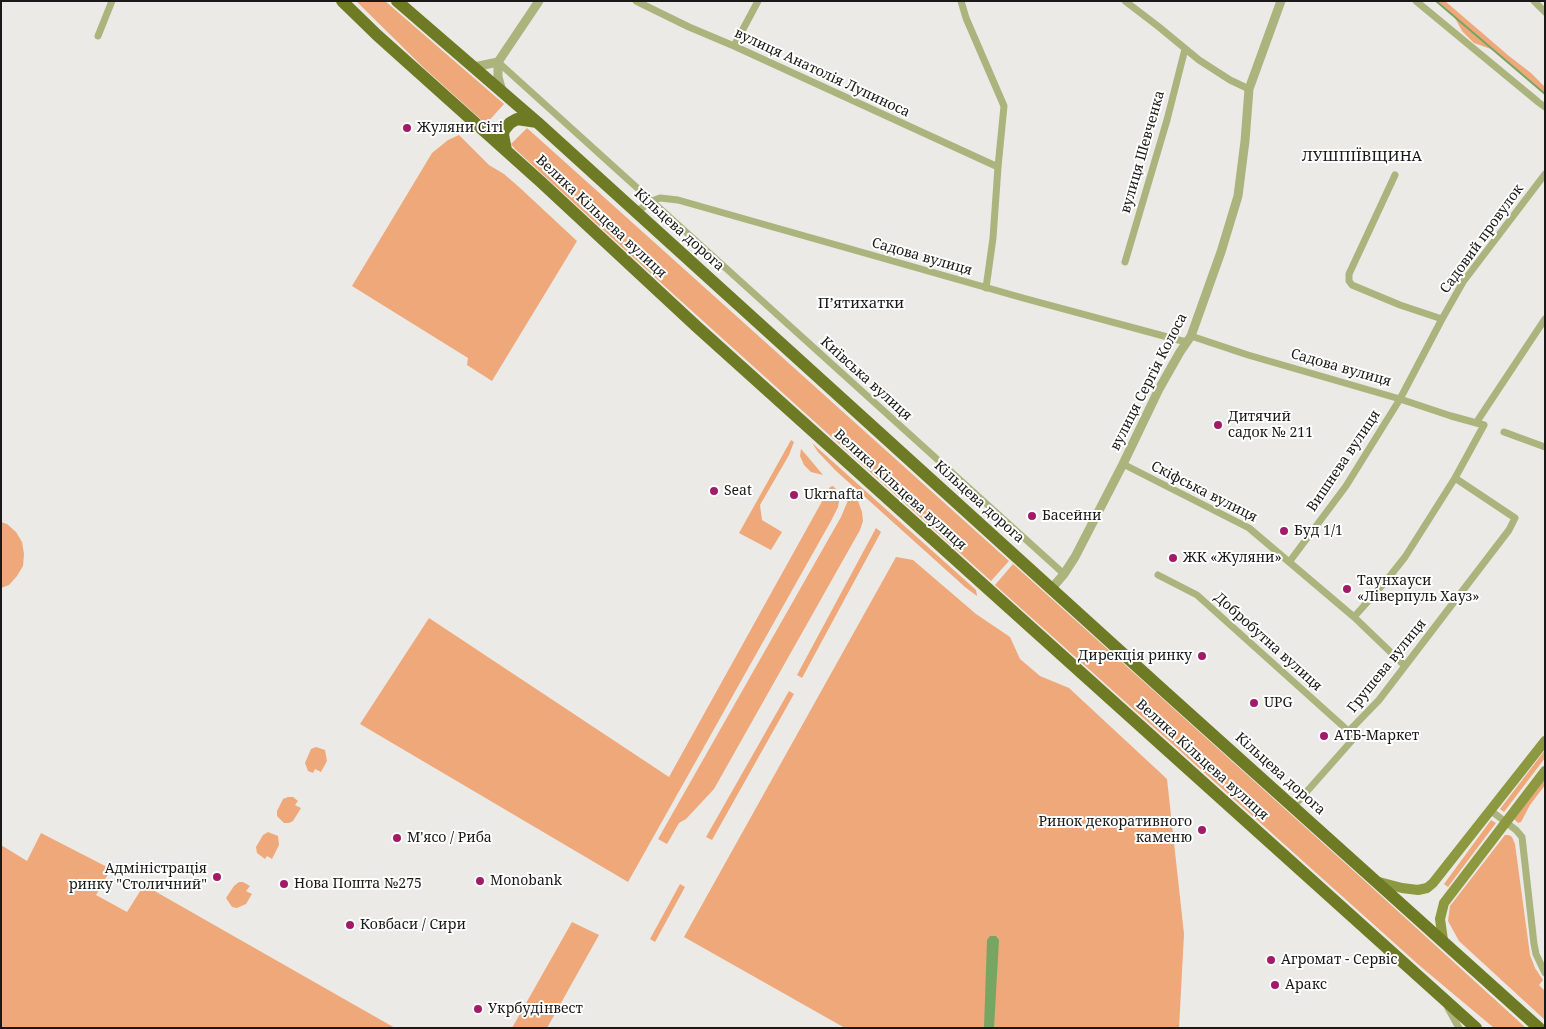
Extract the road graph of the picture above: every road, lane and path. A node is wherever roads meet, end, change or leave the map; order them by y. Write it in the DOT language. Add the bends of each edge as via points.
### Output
graph roads {
  1 [pos="112,1"];
  2 [pos="342,1"];
  3 [pos="397,1"];
  4 [pos="539,1"];
  5 [pos="636,1"];
  6 [pos="758,1"];
  7 [pos="961,1"];
  8 [pos="1125,1"];
  9 [pos="1281,1"];
  10 [pos="1416,1"];
  11 [pos="1534,1"];
  12 [pos="1545,12"];
  13 [pos="98,36"];
  14 [pos="734,46"];
  15 [pos="1184,49"];
  16 [pos="498,62"];
  17 [pos="474,67"];
  18 [pos="1249,89"];
  19 [pos="502,91"];
  20 [pos="1545,107"];
  21 [pos="537,122"];
  22 [pos="506,150"];
  23 [pos="998,167"];
  24 [pos="1394,174"];
  25 [pos="1545,174"];
  26 [pos="652,201"];
  27 [pos="636,212"];
  28 [pos="1125,262"];
  29 [pos="986,288"];
  30 [pos="1442,319"];
  31 [pos="1545,319"];
  32 [pos="1188,339"];
  33 [pos="1400,399"];
  34 [pos="1476,423"];
  35 [pos="1504,432"];
  36 [pos="1545,447"];
  37 [pos="1123,464"];
  38 [pos="1455,478"];
  39 [pos="1290,561"];
  40 [pos="1064,574"];
  41 [pos="1158,575"];
  42 [pos="1052,588"];
  43 [pos="1354,617"];
  44 [pos="1405,666"];
  45 [pos="1349,731"];
  46 [pos="1355,737"];
  47 [pos="1545,741"];
  48 [pos="1545,771"];
  49 [pos="1294,806"];
  50 [pos="1490,810"];
  51 [pos="1506,822"];
  52 [pos="1379,882"];
  53 [pos="1443,940"];
  54 [pos="1545,973"];
  55 [pos="1442,996"];
  56 [pos="1459,1028"];
  57 [pos="1476,1028"];
  58 [pos="1539,1028"];
  1 -- 13 [label="street"];
  2 -- 22 [label="highway, Велика Кільцева вулиця"];
  3 -- 17 [label="highway, Кільцева дорога"];
  4 -- 16 [label="street"];
  5 -- 14 [label="street, вулиця Анатолія Лупиноса"];
  6 -- 14 [label="street"];
  7 -- 23 [label="street" via="994,85 1004,102"];
  8 -- 15 [label="street"];
  9 -- 18 [label="street, вулиця Сергія Колоса"];
  10 -- 20 [label="street"];
  11 -- 12 [label="street"];
  14 -- 23 [label="street, вулиця Анатолія Лупиноса"];
  15 -- 18 [label="street"];
  15 -- 28 [label="street, вулиця Шевченка" via="1167,120"];
  16 -- 17 [label="street"];
  16 -- 19 [label="street"];
  16 -- 26 [label="street"];
  17 -- 19 [label="highway, Кільцева дорога"];
  18 -- 32 [label="street, вулиця Сергія Колоса" via="1238,196"];
  19 -- 21 [label="highway, Кільцева дорога"];
  21 -- 22 [label="highway" via="517,119 510,123 503,135"];
  21 -- 27 [label="highway, Кільцева дорога"];
  22 -- 55 [label="highway, Велика Кільцева вулиця" via="696,326"];
  23 -- 29 [label="street"];
  24 -- 30 [label="street" via="1349,274 1350,281 1352,285 1400,305"];
  25 -- 30 [label="street, Садовий провулок" via="1463,282"];
  26 -- 27 [label="street"];
  26 -- 29 [label="street, Садова вулиця" via="660,198 678,200"];
  26 -- 40 [label="street, Київська вулиця"];
  27 -- 42 [label="highway, Кільцева дорога"];
  29 -- 32 [label="street, Садова вулиця"];
  30 -- 33 [label="street, Садовий провулок"];
  31 -- 34 [label="street"];
  32 -- 33 [label="street, Садова вулиця"];
  32 -- 37 [label="street, вулиця Сергія Колоса" via="1159,389"];
  33 -- 34 [label="street, Садова вулиця"];
  33 -- 39 [label="street, Вишнева вулиця" via="1346,486"];
  34 -- 38 [label="street, Садова вулиця" via="1484,425"];
  35 -- 36 [label="street"];
  37 -- 39 [label="street, Скіфська вулиця" via="1249,528"];
  37 -- 40 [label="street, вулиця Сергія Колоса"];
  38 -- 43 [label="street" via="1405,557"];
  38 -- 44 [label="street, Грушева вулиця" via="1515,518"];
  39 -- 43 [label="street, Скіфська вулиця"];
  40 -- 42 [label="street, вулиця Сергія Колоса"];
  41 -- 45 [label="street, Добробутна вулиця" via="1197,595"];
  42 -- 49 [label="highway, Кільцева дорога"];
  43 -- 44 [label="street, Скіфська вулиця"];
  44 -- 45 [label="street, Грушева вулиця"];
  45 -- 46 [label="street, Добробутна вулиця"];
  46 -- 49 [label="street, Грушева вулиця"];
  47 -- 50 [label="main road"];
  48 -- 51 [label="main road"];
  49 -- 52 [label="highway, Кільцева дорога"];
  50 -- 51 [label="street"];
  50 -- 52 [label="main road" via="1427,888 1410,890"];
  51 -- 53 [label="main road" via="1444,904 1440,919"];
  51 -- 54 [label="street" via="1522,837 1534,944"];
  52 -- 53 [label="highway, Кільцева дорога"];
  53 -- 58 [label="highway, Кільцева дорога"];
  55 -- 56 [label="street"];
  55 -- 57 [label="highway"];
}
